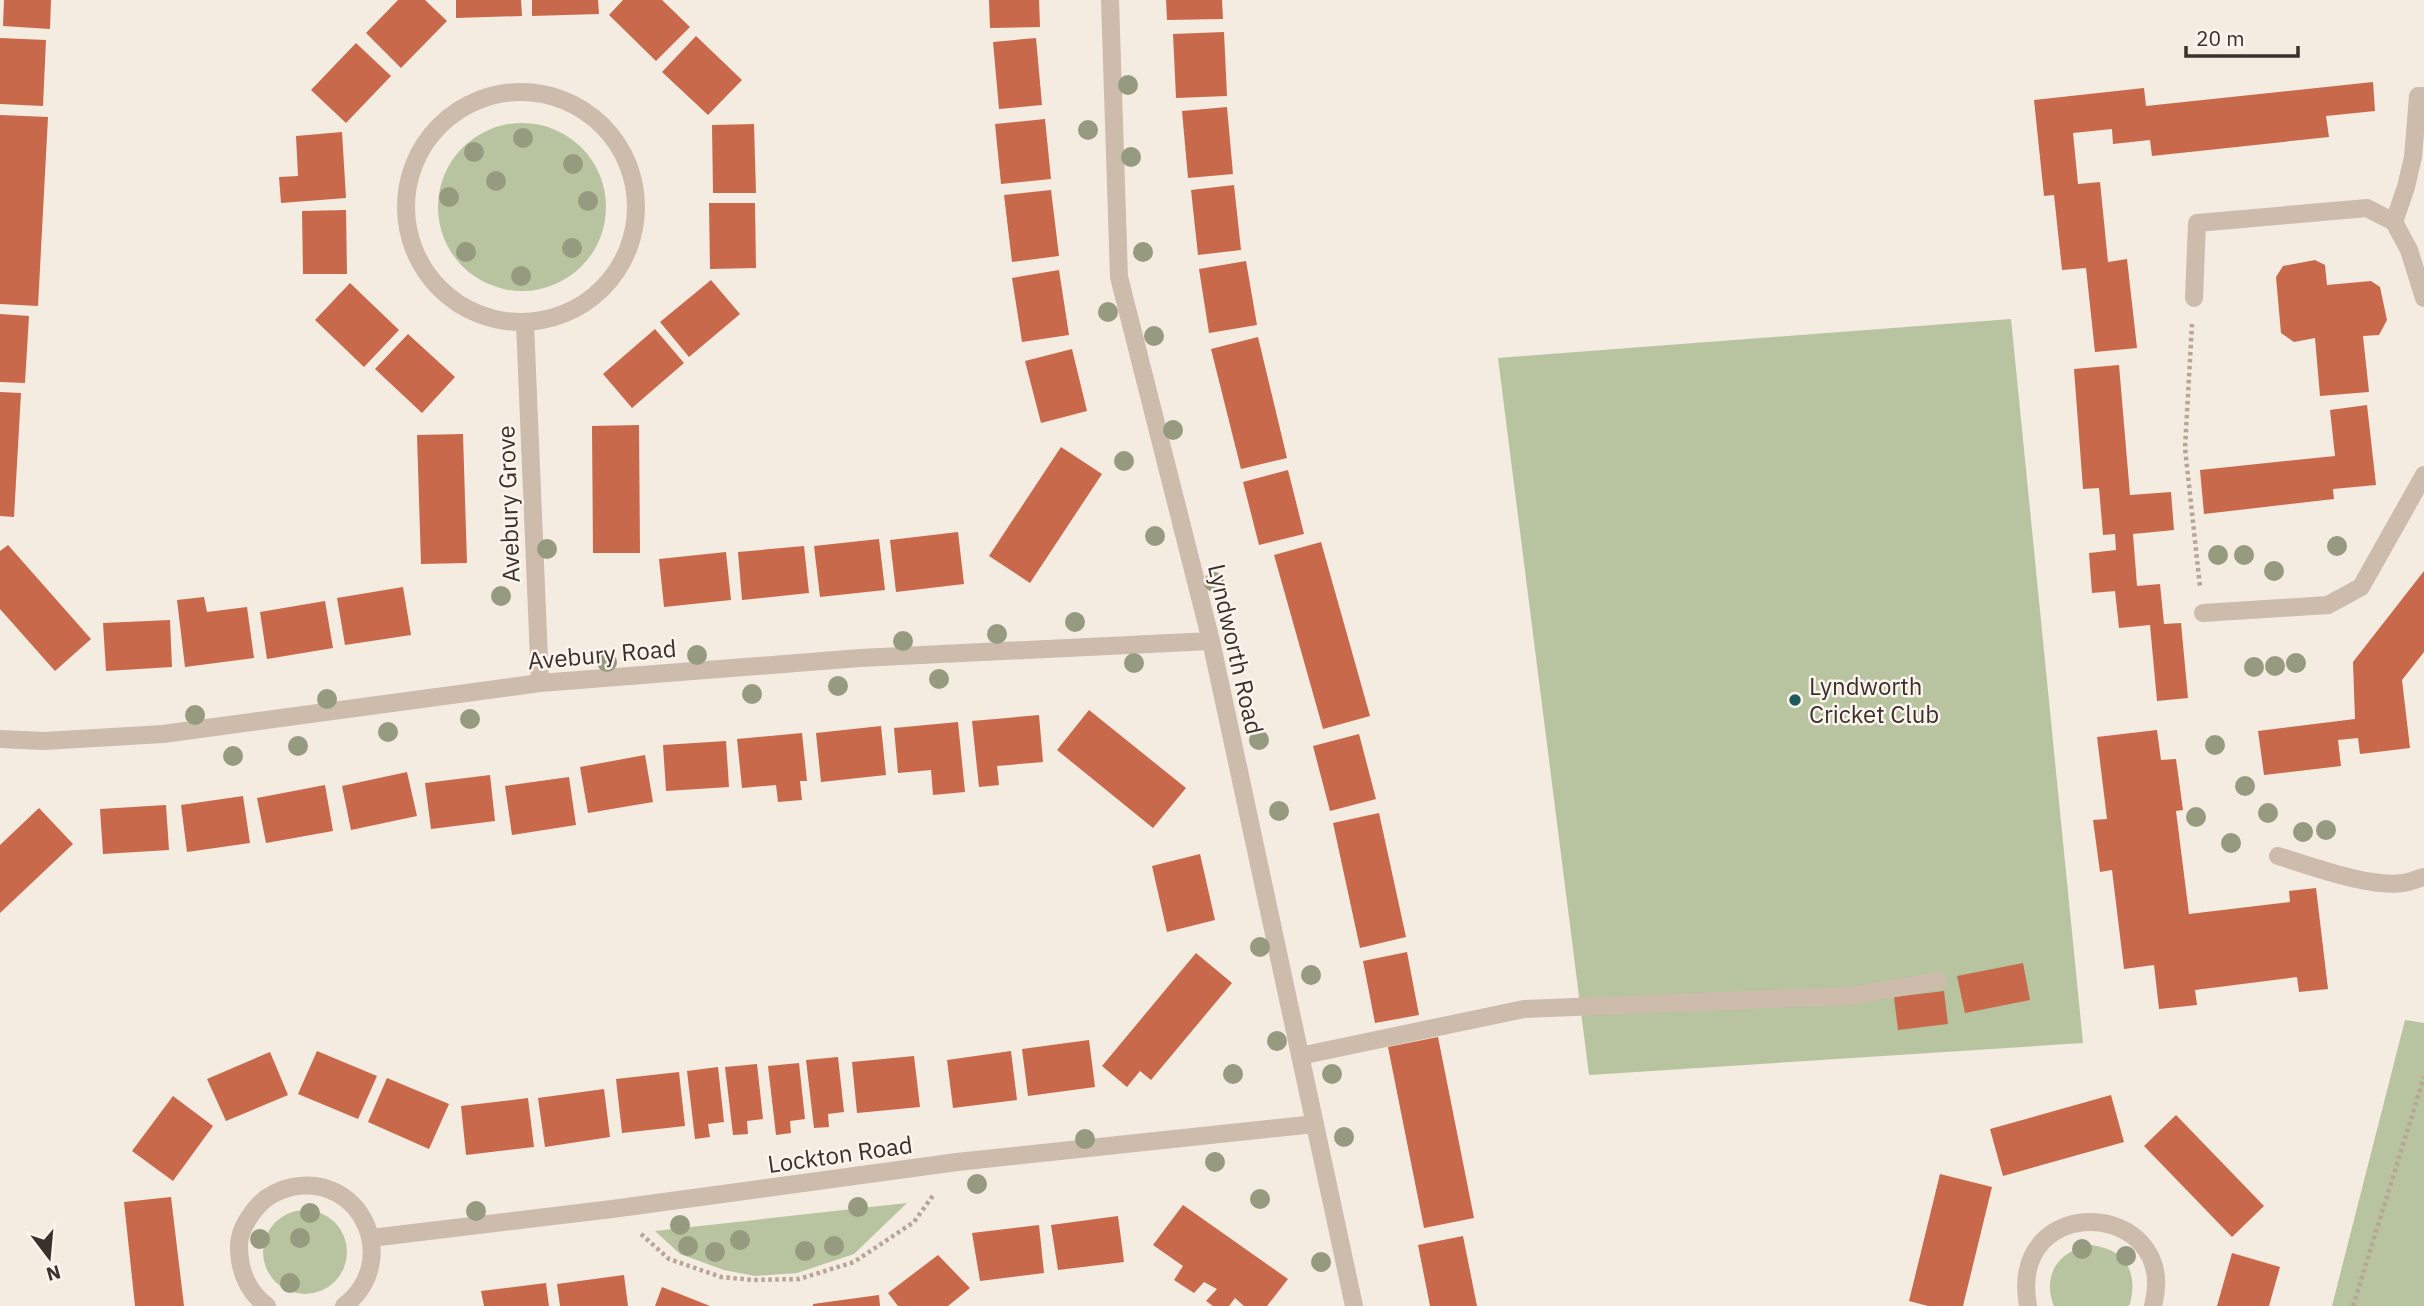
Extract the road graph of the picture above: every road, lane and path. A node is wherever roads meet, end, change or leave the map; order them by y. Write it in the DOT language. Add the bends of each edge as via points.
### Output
graph roads {
  1 [pos="1110,0"];
  2 [pos="2424,96"];
  3 [pos="2394,222"];
  4 [pos="2194,298"];
  5 [pos="2424,298"];
  6 [pos="525,323"];
  7 [pos="2424,475"];
  8 [pos="2203,613"];
  9 [pos="1211,641"];
  10 [pos="540,683"];
  11 [pos="0,739"];
  12 [pos="2278,856"];
  13 [pos="2424,877"];
  14 [pos="1938,981"];
  15 [pos="1300,1056"];
  16 [pos="2424,1077"];
  17 [pos="1315,1124"];
  18 [pos="957,1162"];
  19 [pos="612,1209"];
  20 [pos="371,1238"];
  21 [pos="267,1306"];
  22 [pos="344,1306"];
  23 [pos="1354,1306"];
  24 [pos="2028,1306"];
  25 [pos="2153,1306"];
  26 [pos="2354,1306"];
  1 -- 9 [label="street, Lyndworth Road" via="1119,277"];
  2 -- 3 [label="street" via="2418,96 2413,157"];
  3 -- 4 [label="street" via="2367,208 2197,223"];
  3 -- 5 [label="street" via="2409,250"];
  4 -- 8 [label="path" via="2185,448"];
  6 -- 6 [label="street" via="489,319 456,304 429,279 412,247 405,212 409,176 424,143 449,116 481,98 516,90 552,95 586,110 612,134 631,166 638,203 633,239 618,272 593,299 561,316"];
  6 -- 10 [label="street, Avebury Grove"];
  7 -- 8 [label="street" via="2361,587 2328,605"];
  9 -- 10 [label="street, Avebury Road" via="860,658"];
  9 -- 15 [label="street, Lyndworth Road"];
  10 -- 11 [label="street, Avebury Road" via="163,734"];
  12 -- 13 [label="street" via="2374,881 2401,883"];
  14 -- 15 [label="street" via="1849,996 1524,1009"];
  15 -- 17 [label="street, Lyndworth Road"];
  16 -- 26 [label="path"];
  17 -- 18 [label="street, Lockton Road"];
  17 -- 23 [label="street, Lyndworth Road"];
  18 -- 19 [label="street, Lockton Road"];
  18 -- 19 [label="path" via="914,1222 854,1262 799,1279 721,1277 668,1259"];
  19 -- 20 [label="street, Lockton Road"];
  20 -- 21 [label="street" via="363,1217 348,1200 328,1189 305,1185 282,1189 262,1200 247,1218 239,1239 239,1263 246,1283"];
  20 -- 22 [label="street" via="372,1260 366,1280"];
  24 -- 25 [label="street" via="2025,1285 2039,1246 2054,1231 2094,1221 2132,1235 2146,1250 2155,1269"];
}
